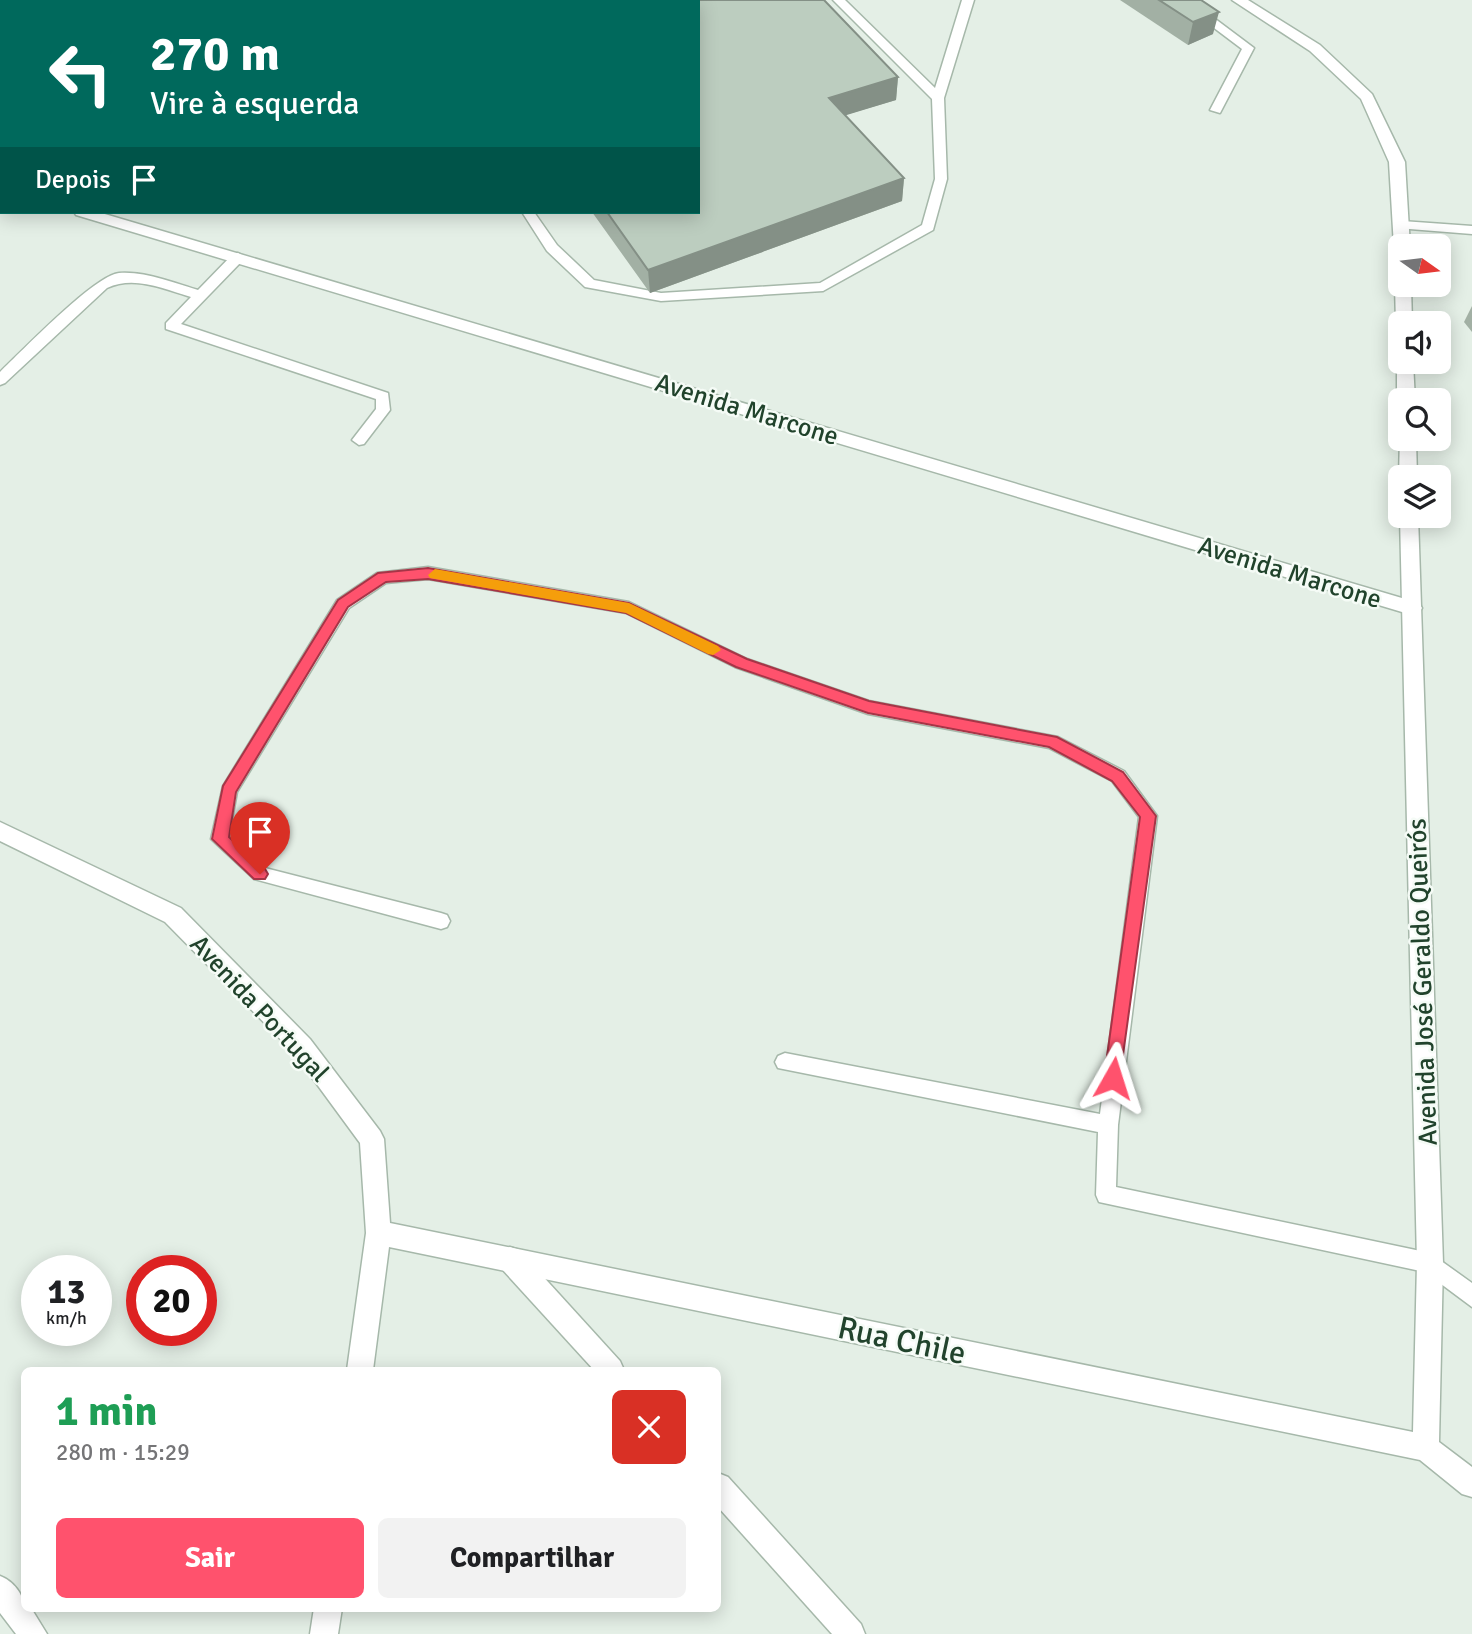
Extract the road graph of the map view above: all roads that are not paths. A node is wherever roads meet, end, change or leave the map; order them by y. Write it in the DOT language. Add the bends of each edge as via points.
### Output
graph roads {
  1 [pos="839,0"];
  2 [pos="848,0"];
  3 [pos="968,0"];
  4 [pos="1183,0"];
  5 [pos="1239,0"];
  6 [pos="938,98"];
  7 [pos="1216,110"];
  8 [pos="89,214"];
  9 [pos="528,214"];
  10 [pos="1402,225"];
  11 [pos="1472,230"];
  12 [pos="1402,234"];
  13 [pos="238,257"];
  14 [pos="201,295"];
  15 [pos="0,380"];
  16 [pos="359,440"];
  17 [pos="1409,528"];
  18 [pos="1412,608"];
  19 [pos="0,831"];
  20 [pos="441,921"];
  21 [pos="785,1062"];
  22 [pos="1108,1125"];
  23 [pos="378,1233"];
  24 [pos="510,1259"];
  25 [pos="1430,1263"];
  26 [pos="1472,1296"];
  27 [pos="360,1367"];
  28 [pos="608,1367"];
  29 [pos="1426,1448"];
  30 [pos="1472,1484"];
  31 [pos="721,1490"];
  32 [pos="0,1590"];
  33 [pos="327,1612"];
  34 [pos="33,1634"];
  35 [pos="324,1634"];
  36 [pos="851,1634"];
  1 -- 2 [label="lane"];
  1 -- 6 [label="lane"];
  3 -- 6 [label="lane"];
  4 -- 7 [label="lane" via="1248,48"];
  5 -- 10 [label="street" via="1315,48 1367,96 1397,162"];
  6 -- 9 [label="lane" via="941,179 928,227 823,287 661,297 590,284 552,248"];
  8 -- 13 [label="street, Avenida Marcone"];
  10 -- 11 [label="lane"];
  10 -- 12 [label="street"];
  13 -- 14 [label="lane"];
  13 -- 18 [label="street, Avenida Marcone"];
  14 -- 15 [label="lane" via="119,277 102,285"];
  14 -- 16 [label="lane" via="171,326 383,396 383,410"];
  17 -- 18 [label="street, Avenida José Geraldo Queirós"];
  18 -- 25 [label="street, Avenida José Geraldo Queirós"];
  19 -- 23 [label="street, Avenida Portugal" via="173,915 302,1046 372,1139"];
  20 -- 22 [label="lane" via="260,874 220,839 229,791 343,604 383,577 428,573 629,608 741,663 868,707 1052,741 1118,776 1148,816"];
  21 -- 22 [label="lane"];
  22 -- 25 [label="lane" via="1106,1195"];
  23 -- 24 [label="street, Rua Chile"];
  23 -- 27 [label="street, Avenida Portugal"];
  24 -- 28 [label="street"];
  24 -- 29 [label="street, Rua Chile"];
  25 -- 26 [label="lane"];
  25 -- 29 [label="street, Avenida José Geraldo Queirós"];
  29 -- 30 [label="street"];
  31 -- 36 [label="street"];
  32 -- 34 [label="street"];
  33 -- 35 [label="street"];
}
